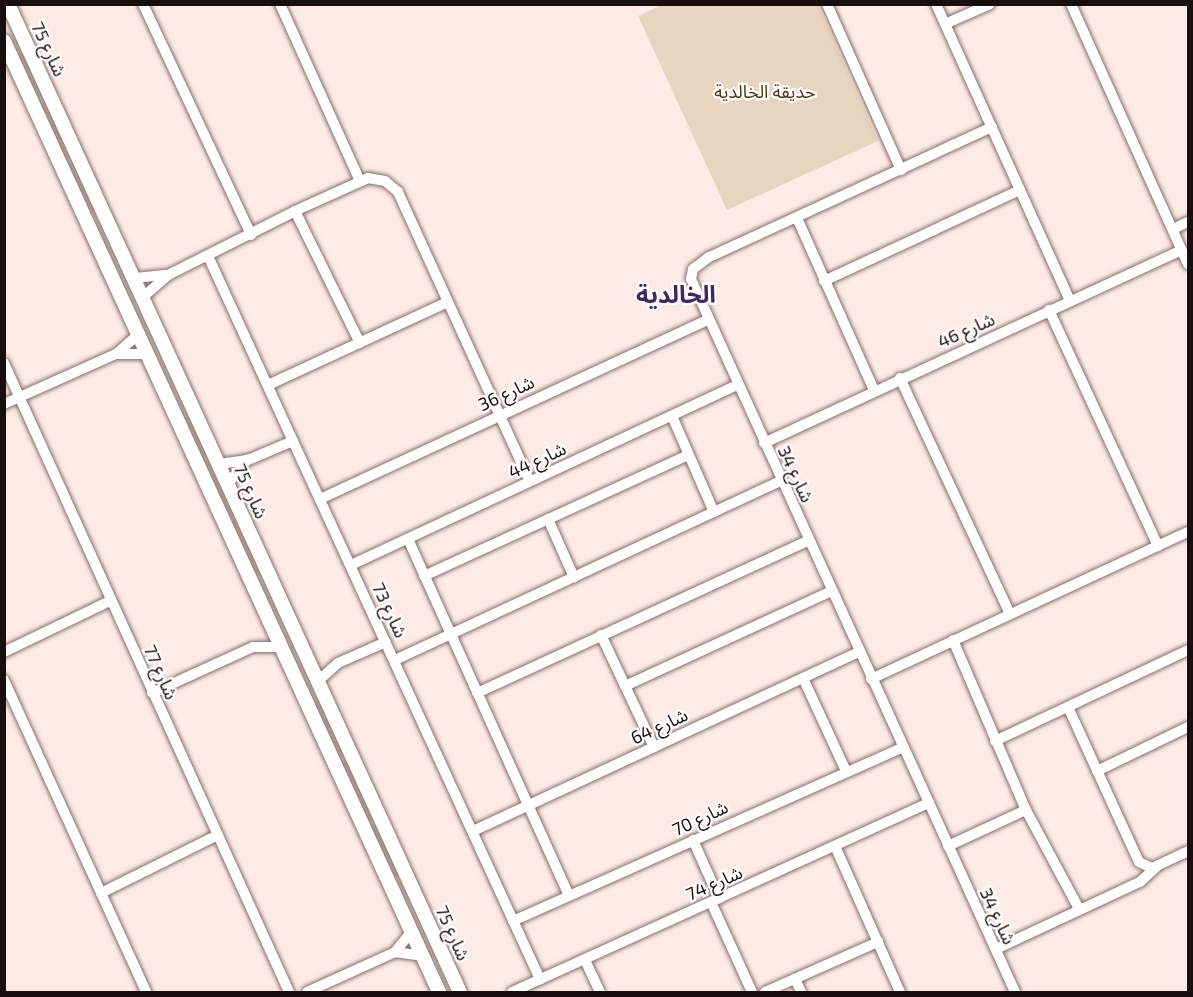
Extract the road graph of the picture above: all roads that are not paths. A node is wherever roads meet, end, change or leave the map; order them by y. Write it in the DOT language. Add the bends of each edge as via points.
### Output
graph roads {
  1 [pos="143,4"];
  2 [pos="280,4"];
  3 [pos="827,4"];
  4 [pos="936,4"];
  5 [pos="990,4"];
  6 [pos="1071,4"];
  7 [pos="7,5"];
  8 [pos="945,24"];
  9 [pos="4,41"];
  10 [pos="992,127"];
  11 [pos="901,170"];
  12 [pos="360,181"];
  13 [pos="1020,190"];
  14 [pos="295,212"];
  15 [pos="797,218"];
  16 [pos="1188,222"];
  17 [pos="1173,229"];
  18 [pos="250,235"];
  19 [pos="1182,250"];
  20 [pos="208,256"];
  21 [pos="1188,264"];
  22 [pos="108,266"];
  23 [pos="168,275"];
  24 [pos="135,278"];
  25 [pos="824,281"];
  26 [pos="143,297"];
  27 [pos="1070,301"];
  28 [pos="448,302"];
  29 [pos="1049,310"];
  30 [pos="708,320"];
  31 [pos="139,334"];
  32 [pos="360,343"];
  33 [pos="116,354"];
  34 [pos="148,354"];
  35 [pos="168,357"];
  36 [pos="4,363"];
  37 [pos="900,378"];
  38 [pos="738,384"];
  39 [pos="268,385"];
  40 [pos="874,390"];
  41 [pos="20,398"];
  42 [pos="4,404"];
  43 [pos="499,414"];
  44 [pos="672,416"];
  45 [pos="292,441"];
  46 [pos="764,443"];
  47 [pos="688,456"];
  48 [pos="248,460"];
  49 [pos="219,464"];
  50 [pos="530,481"];
  51 [pos="781,481"];
  52 [pos="228,484"];
  53 [pos="320,499"];
  54 [pos="714,512"];
  55 [pos="548,519"];
  56 [pos="1188,532"];
  57 [pos="408,539"];
  58 [pos="807,541"];
  59 [pos="1158,546"];
  60 [pos="351,565"];
  61 [pos="424,576"];
  62 [pos="574,577"];
  63 [pos="832,591"];
  64 [pos="110,601"];
  65 [pos="1010,614"];
  66 [pos="272,626"];
  67 [pos="450,634"];
  68 [pos="601,634"];
  69 [pos="953,640"];
  70 [pos="386,642"];
  71 [pos="253,647"];
  72 [pos="283,650"];
  73 [pos="1188,650"];
  74 [pos="4,652"];
  75 [pos="859,652"];
  76 [pos="395,660"];
  77 [pos="338,663"];
  78 [pos="310,664"];
  79 [pos="803,678"];
  80 [pos="871,679"];
  81 [pos="4,680"];
  82 [pos="318,681"];
  83 [pos="625,686"];
  84 [pos="152,693"];
  85 [pos="477,693"];
  86 [pos="1068,707"];
  87 [pos="1188,727"];
  88 [pos="995,741"];
  89 [pos="654,747"];
  90 [pos="903,747"];
  91 [pos="846,771"];
  92 [pos="1097,771"];
  93 [pos="928,803"];
  94 [pos="528,805"];
  95 [pos="1026,810"];
  96 [pos="472,831"];
  97 [pos="216,836"];
  98 [pos="693,840"];
  99 [pos="835,846"];
  100 [pos="948,846"];
  101 [pos="1188,852"];
  102 [pos="1157,866"];
  103 [pos="101,893"];
  104 [pos="569,895"];
  105 [pos="715,900"];
  106 [pos="1079,909"];
  107 [pos="513,921"];
  108 [pos="411,932"];
  109 [pos="879,942"];
  110 [pos="996,950"];
  111 [pos="395,952"];
  112 [pos="422,956"];
  113 [pos="445,960"];
  114 [pos="585,960"];
  115 [pos="540,979"];
  116 [pos="795,979"];
  117 [pos="146,993"];
  118 [pos="289,993"];
  119 [pos="307,993"];
  120 [pos="439,993"];
  121 [pos="460,993"];
  122 [pos="512,993"];
  123 [pos="600,993"];
  124 [pos="752,993"];
  125 [pos="765,993"];
  126 [pos="801,993"];
  127 [pos="900,993"];
  128 [pos="1016,993"];
  1 -- 18 [label="street"];
  2 -- 12 [label="street"];
  3 -- 11 [label="street"];
  4 -- 8 [label="street"];
  5 -- 8 [label="street"];
  6 -- 17 [label="street"];
  7 -- 24 [label="street, شارع 75"];
  8 -- 10 [label="street"];
  9 -- 22 [label="street, شارع 75"];
  10 -- 11 [label="street, شارع 34"];
  10 -- 13 [label="street"];
  11 -- 15 [label="street, شارع 34"];
  12 -- 14 [label="street"];
  12 -- 28 [label="street" via="376,178 398,192"];
  13 -- 25 [label="street"];
  13 -- 27 [label="street"];
  14 -- 18 [label="street"];
  14 -- 32 [label="street"];
  15 -- 25 [label="street"];
  15 -- 30 [label="street, شارع 34" via="696,266 691,279"];
  16 -- 17 [label="street"];
  17 -- 19 [label="street"];
  18 -- 20 [label="street"];
  19 -- 21 [label="street"];
  19 -- 27 [label="street, شارع 46"];
  20 -- 23 [label="street"];
  20 -- 39 [label="street, شارع 73"];
  22 -- 26 [label="street" via="119,271 131,294"];
  22 -- 31 [label="street, شارع 75"];
  23 -- 24 [label="street"];
  23 -- 26 [label="street"];
  24 -- 26 [label="street, شارع 75"];
  25 -- 40 [label="street"];
  26 -- 35 [label="street, شارع 75"];
  27 -- 29 [label="street, شارع 46"];
  28 -- 32 [label="street"];
  28 -- 43 [label="street"];
  29 -- 37 [label="street, شارع 46"];
  29 -- 59 [label="street"];
  30 -- 38 [label="street, شارع 34"];
  30 -- 43 [label="street, شارع 36"];
  31 -- 33 [label="street"];
  31 -- 34 [label="street, شارع 75"];
  31 -- 35 [label="street" via="148,335 161,355"];
  32 -- 39 [label="street"];
  33 -- 34 [label="street"];
  33 -- 41 [label="street"];
  34 -- 66 [label="street, شارع 75"];
  35 -- 49 [label="street, شارع 75"];
  36 -- 41 [label="street, شارع 77"];
  37 -- 40 [label="street, شارع 46"];
  37 -- 65 [label="street"];
  38 -- 44 [label="street, شارع 44"];
  38 -- 46 [label="street, شارع 34"];
  39 -- 45 [label="street, شارع 73"];
  40 -- 46 [label="street, شارع 46"];
  41 -- 42 [label="street"];
  41 -- 64 [label="street, شارع 77"];
  43 -- 50 [label="street"];
  43 -- 53 [label="street, شارع 36"];
  44 -- 47 [label="street"];
  44 -- 50 [label="street, شارع 44"];
  45 -- 48 [label="street"];
  45 -- 53 [label="street, شارع 73"];
  46 -- 51 [label="street, شارع 34"];
  47 -- 54 [label="street"];
  47 -- 55 [label="street"];
  48 -- 49 [label="street"];
  48 -- 52 [label="street"];
  49 -- 52 [label="street, شارع 75"];
  50 -- 57 [label="street, شارع 44"];
  51 -- 54 [label="street"];
  51 -- 58 [label="street, شارع 34"];
  52 -- 78 [label="street, شارع 75"];
  53 -- 60 [label="street, شارع 73"];
  54 -- 62 [label="street"];
  55 -- 61 [label="street"];
  55 -- 62 [label="street"];
  56 -- 59 [label="street"];
  57 -- 60 [label="street, شارع 44"];
  57 -- 61 [label="street"];
  58 -- 63 [label="street, شارع 34"];
  58 -- 68 [label="street"];
  59 -- 65 [label="street"];
  60 -- 70 [label="street, شارع 73"];
  61 -- 67 [label="street"];
  62 -- 67 [label="street"];
  63 -- 75 [label="street, شارع 34"];
  63 -- 83 [label="street"];
  64 -- 74 [label="street"];
  64 -- 84 [label="street, شارع 77"];
  65 -- 69 [label="street"];
  66 -- 71 [label="street"];
  66 -- 72 [label="street, شارع 75"];
  67 -- 76 [label="street"];
  67 -- 85 [label="street"];
  68 -- 83 [label="street"];
  68 -- 85 [label="street"];
  69 -- 80 [label="street"];
  69 -- 88 [label="street"];
  70 -- 76 [label="street, شارع 73"];
  70 -- 77 [label="street"];
  71 -- 72 [label="street"];
  71 -- 84 [label="street"];
  72 -- 82 [label="street" via="295,658 306,678"];
  72 -- 108 [label="street, شارع 75"];
  73 -- 86 [label="street"];
  75 -- 79 [label="street, شارع 64"];
  75 -- 80 [label="street, شارع 34"];
  76 -- 96 [label="street, شارع 73"];
  77 -- 78 [label="street"];
  77 -- 82 [label="street"];
  78 -- 82 [label="street, شارع 75"];
  79 -- 89 [label="street, شارع 64"];
  79 -- 91 [label="street"];
  80 -- 90 [label="street, شارع 34"];
  81 -- 103 [label="street"];
  82 -- 113 [label="street, شارع 75"];
  83 -- 89 [label="street"];
  84 -- 97 [label="street, شارع 77"];
  85 -- 94 [label="street"];
  86 -- 88 [label="street"];
  86 -- 92 [label="street"];
  87 -- 92 [label="street"];
  88 -- 95 [label="street"];
  89 -- 94 [label="street, شارع 64"];
  90 -- 91 [label="street, شارع 70"];
  90 -- 93 [label="street, شارع 34"];
  91 -- 98 [label="street, شارع 70"];
  92 -- 102 [label="street" via="1139,862"];
  93 -- 99 [label="street, شارع 74"];
  93 -- 100 [label="street, شارع 34"];
  94 -- 96 [label="street, شارع 64"];
  94 -- 104 [label="street"];
  95 -- 100 [label="street"];
  95 -- 106 [label="street"];
  96 -- 107 [label="street, شارع 73"];
  97 -- 103 [label="street"];
  97 -- 118 [label="street, شارع 77"];
  98 -- 104 [label="street, شارع 70"];
  98 -- 105 [label="street"];
  99 -- 105 [label="street, شارع 74"];
  99 -- 109 [label="street"];
  100 -- 110 [label="street, شارع 34"];
  101 -- 102 [label="street"];
  102 -- 106 [label="street" via="1140,882"];
  103 -- 117 [label="street"];
  104 -- 107 [label="street, شارع 70"];
  105 -- 114 [label="street, شارع 74"];
  105 -- 124 [label="street"];
  106 -- 110 [label="street"];
  107 -- 115 [label="street, شارع 73"];
  108 -- 111 [label="street"];
  108 -- 112 [label="street, شارع 75"];
  108 -- 113 [label="street" via="422,934"];
  109 -- 116 [label="street"];
  109 -- 127 [label="street"];
  110 -- 128 [label="street, شارع 34"];
  111 -- 112 [label="street"];
  111 -- 119 [label="street"];
  112 -- 120 [label="street, شارع 75"];
  113 -- 121 [label="street, شارع 75"];
  114 -- 115 [label="street, شارع 74"];
  114 -- 123 [label="street"];
  115 -- 122 [label="street, شارع 74"];
  116 -- 125 [label="street"];
  116 -- 126 [label="street"];
}
